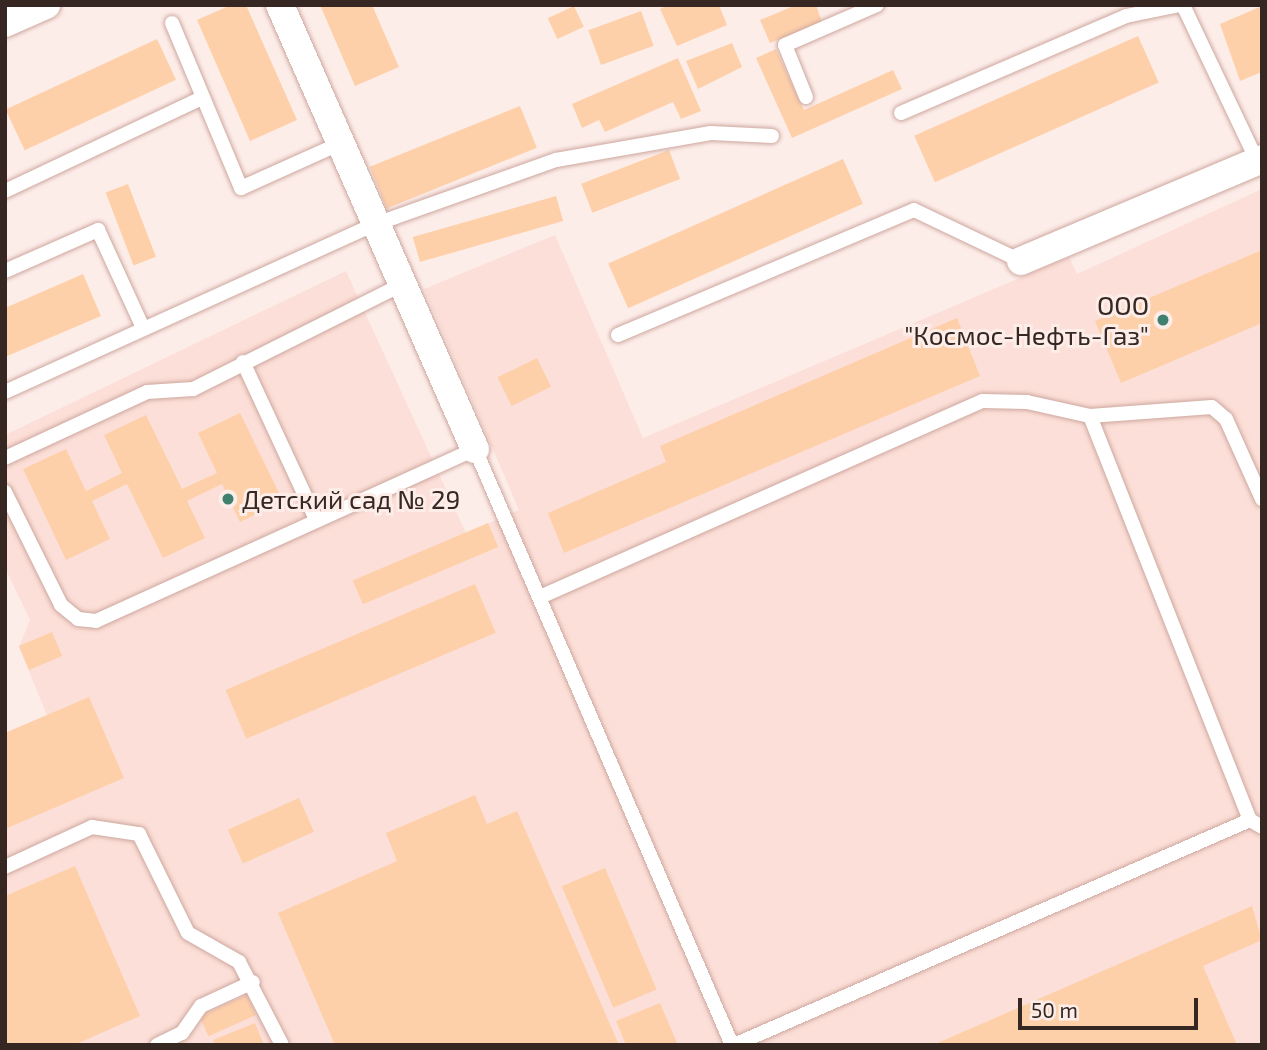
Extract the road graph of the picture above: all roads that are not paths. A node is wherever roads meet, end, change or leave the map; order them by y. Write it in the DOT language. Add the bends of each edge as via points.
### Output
graph roads {
  1 [pos="46,5"];
  2 [pos="280,5"];
  3 [pos="877,5"];
  4 [pos="1181,5"];
  5 [pos="5,23"];
  6 [pos="172,23"];
  7 [pos="806,97"];
  8 [pos="202,98"];
  9 [pos="901,113"];
  10 [pos="772,136"];
  11 [pos="341,144"];
  12 [pos="1259,160"];
  13 [pos="5,191"];
  14 [pos="376,224"];
  15 [pos="1021,261"];
  16 [pos="5,271"];
  17 [pos="403,284"];
  18 [pos="143,328"];
  19 [pos="618,335"];
  20 [pos="243,362"];
  21 [pos="5,392"];
  22 [pos="1090,416"];
  23 [pos="475,449"];
  24 [pos="5,458"];
  25 [pos="5,492"];
  26 [pos="1262,499"];
  27 [pos="316,519"];
  28 [pos="540,597"];
  29 [pos="1256,823"];
  30 [pos="5,867"];
  31 [pos="253,982"];
  32 [pos="184,1039"];
  33 [pos="157,1045"];
  34 [pos="282,1045"];
  35 [pos="733,1045"];
  1 -- 5 [label="street"];
  2 -- 11 [label="street"];
  3 -- 7 [label="lane" via="785,45"];
  4 -- 9 [label="lane" via="1126,16"];
  4 -- 12 [label="lane"];
  6 -- 8 [label="lane"];
  8 -- 11 [label="lane" via="242,188"];
  8 -- 13 [label="lane"];
  10 -- 14 [label="lane" via="711,133 556,160"];
  11 -- 14 [label="street"];
  12 -- 15 [label="street"];
  14 -- 17 [label="street"];
  14 -- 18 [label="lane"];
  15 -- 19 [label="lane" via="914,210"];
  16 -- 18 [label="lane" via="97,230"];
  17 -- 20 [label="lane"];
  17 -- 23 [label="street"];
  18 -- 21 [label="lane"];
  20 -- 24 [label="lane" via="193,389 147,392"];
  20 -- 27 [label="lane"];
  22 -- 26 [label="lane" via="1212,407 1226,419"];
  22 -- 28 [label="lane" via="1027,402 983,401"];
  22 -- 29 [label="lane"];
  23 -- 27 [label="lane"];
  23 -- 28 [label="lane"];
  25 -- 27 [label="lane" via="61,605 78,619 112,615"];
  28 -- 35 [label="lane"];
  29 -- 35 [label="lane"];
  30 -- 31 [label="lane" via="92,828 138,834 188,933 239,962"];
  31 -- 32 [label="lane" via="201,1006"];
  31 -- 34 [label="lane"];
  32 -- 33 [label="lane"];
}
